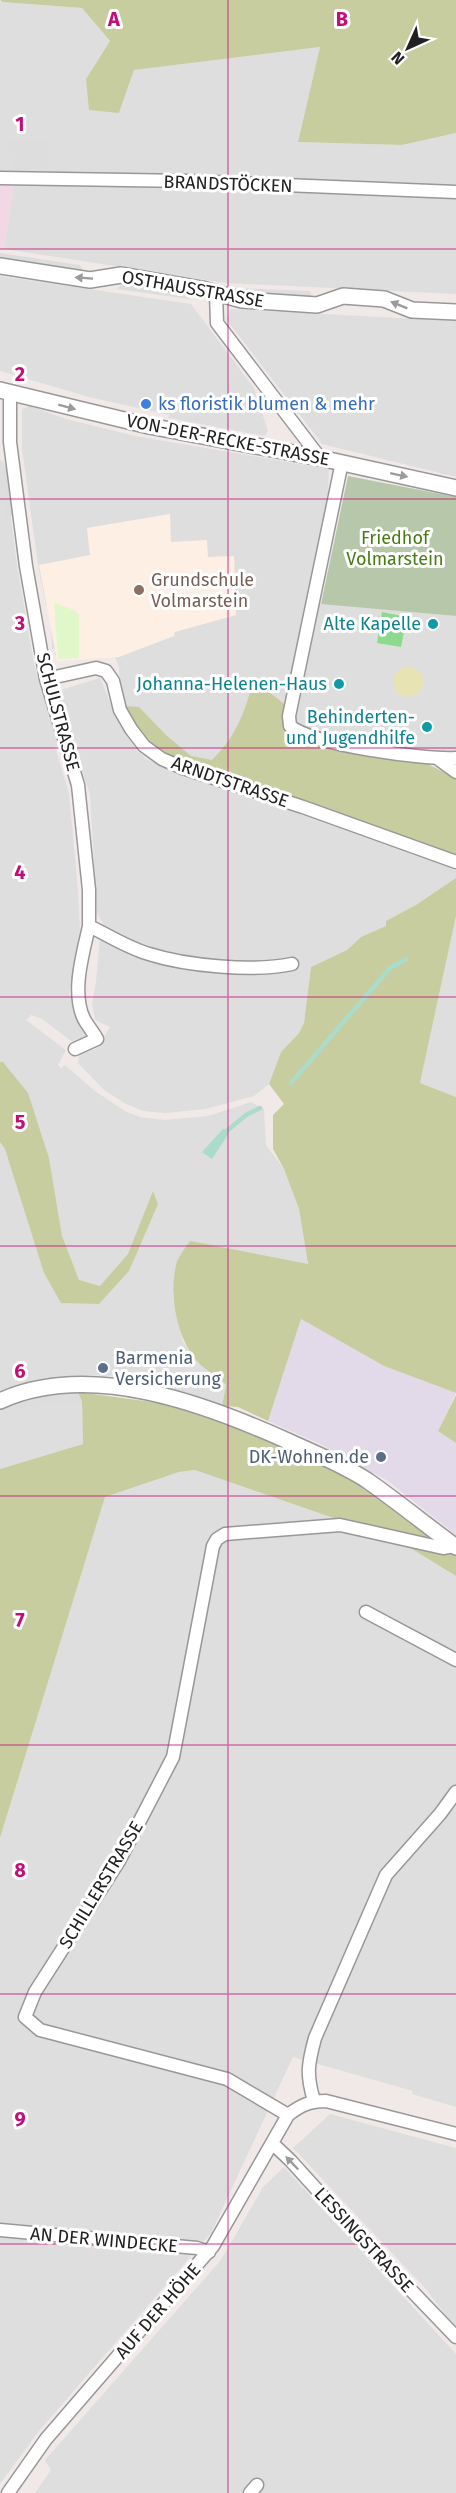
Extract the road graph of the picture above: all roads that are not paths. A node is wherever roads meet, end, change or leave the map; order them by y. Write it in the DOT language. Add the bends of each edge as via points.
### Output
graph roads {
  1 [pos="0,178"];
  2 [pos="456,192"];
  3 [pos="0,266"];
  4 [pos="216,293"];
  5 [pos="456,312"];
  6 [pos="5,391"];
  7 [pos="320,458"];
  8 [pos="342,462"];
  9 [pos="456,488"];
  10 [pos="46,679"];
  11 [pos="456,758"];
  12 [pos="438,759"];
  13 [pos="456,772"];
  14 [pos="456,862"];
  15 [pos="89,926"];
  16 [pos="292,964"];
  17 [pos="75,1049"];
  18 [pos="0,1401"];
  19 [pos="455,1546"];
  20 [pos="366,1612"];
  21 [pos="456,1660"];
  22 [pos="456,1792"];
  23 [pos="314,2101"];
  24 [pos="288,2115"];
  25 [pos="456,2133"];
  26 [pos="273,2144"];
  27 [pos="0,2230"];
  28 [pos="208,2252"];
  29 [pos="456,2337"];
  30 [pos="8,2493"];
  1 -- 2 [label="street, BRANDSTÖCKEN"];
  4 -- 3 [label="street, OSTHAUSSTRASSE, one-way" via="121,275 90,279"];
  5 -- 4 [label="street, OSTHAUSSTRASSE, one-way" via="412,310 384,299 343,296 317,305 242,300"];
  4 -- 7 [label="street" via="217,323"];
  6 -- 7 [label="street, VON-DER-RECKE-STRASSE, one-way" via="149,426"];
  6 -- 10 [label="street, SCHULSTRASSE" via="16,493"];
  7 -- 8 [label="street, VON-DER-RECKE-STRASSE"];
  8 -- 9 [label="street, VON-DER-RECKE-STRASSE, one-way"];
  8 -- 12 [label="street" via="290,726 310,738"];
  10 -- 14 [label="street, ARNDTSTRASSE" via="96,668 106,671 131,729 144,746 162,759"];
  10 -- 15 [label="street, SCHULSTRASSE" via="78,785 90,890"];
  11 -- 12 [label="street"];
  12 -- 13 [label="street"];
  15 -- 16 [label="street" via="147,953 176,960 273,968"];
  15 -- 17 [label="street, SCHULSTRASSE" via="79,1000 84,1018 97,1039"];
  18 -- 19 [label="street" via="44,1387 78,1384 178,1399 259,1428 366,1480"];
  19 -- 24 [label="street, SCHILLERSTRASSE" via="443,1548 340,1525 225,1534 217,1539 173,1757 118,1861 36,1992 25,2017 40,2030 227,2079"];
  20 -- 21 [label="street"];
  22 -- 23 [label="street" via="386,1875 315,2038 307,2066"];
  23 -- 24 [label="street"];
  23 -- 25 [label="street" via="347,2105"];
  24 -- 26 [label="street, AUF DER HÖHE"];
  26 -- 28 [label="street, AUF DER HÖHE"];
  29 -- 26 [label="street, LESSINGSTRASSE, one-way"];
  27 -- 28 [label="street, AN DER WINDECKE"];
  28 -- 30 [label="street, AUF DER HÖHE" via="46,2439"];
}
